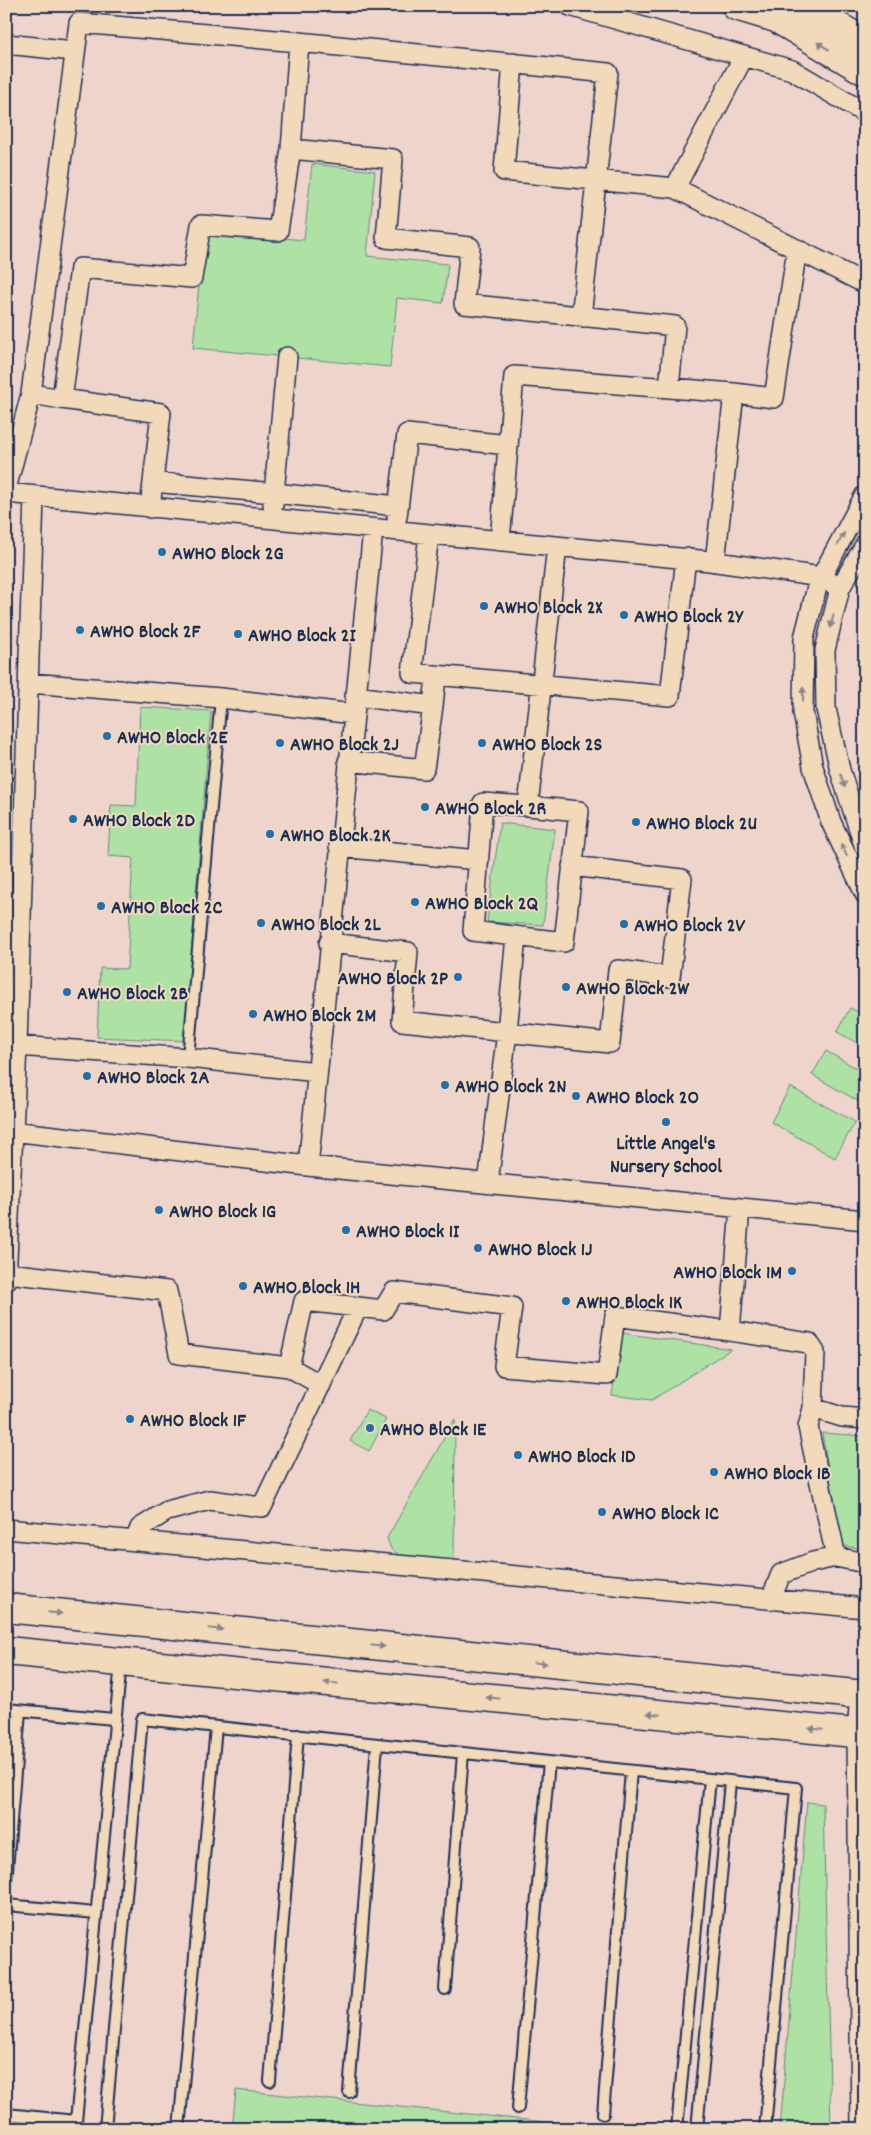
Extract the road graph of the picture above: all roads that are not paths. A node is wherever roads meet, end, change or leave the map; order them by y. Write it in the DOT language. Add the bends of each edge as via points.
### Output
graph roads {
  1 [pos="570,6"];
  2 [pos="736,6"];
  3 [pos="802,6"];
  4 [pos="299,42"];
  5 [pos="865,42"];
  6 [pos="6,44"];
  7 [pos="74,51"];
  8 [pos="744,56"];
  9 [pos="513,63"];
  10 [pos="865,71"];
  11 [pos="865,113"];
  12 [pos="291,149"];
  13 [pos="596,180"];
  14 [pos="675,188"];
  15 [pos="797,249"];
  16 [pos="863,279"];
  17 [pos="582,317"];
  18 [pos="287,357"];
  19 [pos="669,388"];
  20 [pos="734,393"];
  21 [pos="32,394"];
  22 [pos="62,400"];
  23 [pos="508,445"];
  24 [pos="153,482"];
  25 [pos="6,489"];
  26 [pos="6,493"];
  27 [pos="274,493"];
  28 [pos="865,495"];
  29 [pos="34,496"];
  30 [pos="398,506"];
  31 [pos="150,508"];
  32 [pos="272,520"];
  33 [pos="372,530"];
  34 [pos="395,532"];
  35 [pos="429,535"];
  36 [pos="500,541"];
  37 [pos="865,545"];
  38 [pos="557,546"];
  39 [pos="686,558"];
  40 [pos="715,562"];
  41 [pos="821,577"];
  42 [pos="840,588"];
  43 [pos="436,676"];
  44 [pos="29,683"];
  45 [pos="540,686"];
  46 [pos="221,698"];
  47 [pos="354,705"];
  48 [pos="433,706"];
  49 [pos="348,761"];
  50 [pos="528,806"];
  51 [pos="339,847"];
  52 [pos="865,848"];
  53 [pos="479,860"];
  54 [pos="572,866"];
  55 [pos="865,894"];
  56 [pos="516,936"];
  57 [pos="329,943"];
  58 [pos="507,1032"];
  59 [pos="17,1046"];
  60 [pos="188,1058"];
  61 [pos="317,1072"];
  62 [pos="12,1130"];
  63 [pos="308,1166"];
  64 [pos="488,1183"];
  65 [pos="740,1208"];
  66 [pos="865,1220"];
  67 [pos="6,1273"];
  68 [pos="6,1280"];
  69 [pos="358,1307"];
  70 [pos="730,1331"];
  71 [pos="289,1368"];
  72 [pos="321,1385"];
  73 [pos="813,1408"];
  74 [pos="865,1419"];
  75 [pos="6,1529"];
  76 [pos="135,1541"];
  77 [pos="836,1557"];
  78 [pos="865,1563"];
  79 [pos="771,1599"];
  80 [pos="6,1608"];
  81 [pos="865,1608"];
  82 [pos="6,1651"];
  83 [pos="121,1662"];
  84 [pos="862,1694"];
  85 [pos="6,1709"];
  86 [pos="20,1711"];
  87 [pos="114,1719"];
  88 [pos="216,1727"];
  89 [pos="861,1734"];
  90 [pos="298,1735"];
  91 [pos="377,1744"];
  92 [pos="463,1753"];
  93 [pos="548,1762"];
  94 [pos="631,1771"];
  95 [pos="710,1779"];
  96 [pos="730,1782"];
  97 [pos="6,1882"];
  98 [pos="6,1905"];
  99 [pos="96,1913"];
  100 [pos="445,1989"];
  101 [pos="270,2081"];
  102 [pos="349,2092"];
  103 [pos="518,2108"];
  104 [pos="6,2114"];
  105 [pos="603,2114"];
  106 [pos="105,2129"];
  107 [pos="179,2129"];
  108 [pos="676,2129"];
  109 [pos="697,2129"];
  110 [pos="765,2129"];
  111 [pos="861,2129"];
  1 -- 8 [label="street"];
  10 -- 2 [label="street, one-way" via="776,18"];
  3 -- 5 [label="street"];
  4 -- 7 [label="street" via="78,23"];
  4 -- 9 [label="street"];
  4 -- 12 [label="street"];
  6 -- 7 [label="street"];
  7 -- 21 [label="street"];
  8 -- 11 [label="street" via="792,70"];
  8 -- 14 [label="street"];
  9 -- 13 [label="street" via="504,172"];
  9 -- 13 [label="street" via="608,73"];
  12 -- 17 [label="street" via="393,159 386,238 470,247 464,304"];
  12 -- 22 [label="street" via="278,231 201,225 192,278 80,268"];
  13 -- 14 [label="street"];
  13 -- 17 [label="street"];
  14 -- 15 [label="street"];
  15 -- 16 [label="street"];
  15 -- 20 [label="street" via="774,398"];
  17 -- 19 [label="street" via="676,326"];
  18 -- 27 [label="street"];
  19 -- 20 [label="street"];
  19 -- 23 [label="street" via="514,376"];
  20 -- 40 [label="street"];
  21 -- 22 [label="street"];
  21 -- 25 [label="street"];
  22 -- 24 [label="street" via="161,412"];
  23 -- 30 [label="street" via="407,434"];
  23 -- 36 [label="street"];
  24 -- 27 [label="street"];
  24 -- 31 [label="street"];
  26 -- 29 [label="street"];
  27 -- 30 [label="street"];
  27 -- 32 [label="street"];
  41 -- 28 [label="street, one-way"];
  29 -- 31 [label="street"];
  29 -- 44 [label="street"];
  30 -- 34 [label="street"];
  31 -- 32 [label="street"];
  32 -- 33 [label="street"];
  33 -- 34 [label="street"];
  33 -- 47 [label="street"];
  34 -- 35 [label="street"];
  35 -- 36 [label="street"];
  35 -- 43 [label="street" via="412,673"];
  36 -- 38 [label="street"];
  37 -- 42 [label="street"];
  38 -- 39 [label="street"];
  38 -- 45 [label="street"];
  39 -- 40 [label="street"];
  39 -- 45 [label="street" via="670,696"];
  40 -- 41 [label="street"];
  41 -- 42 [label="street"];
  55 -- 41 [label="street, one-way" via="832,822 813,767 803,712 804,638"];
  42 -- 52 [label="street, one-way" via="825,650 826,708 840,770"];
  43 -- 45 [label="street"];
  43 -- 48 [label="street"];
  44 -- 46 [label="street"];
  44 -- 59 [label="street"];
  45 -- 50 [label="street"];
  46 -- 47 [label="street"];
  46 -- 60 [label="lane"];
  47 -- 48 [label="street"];
  47 -- 49 [label="street"];
  48 -- 49 [label="street" via="424,770"];
  49 -- 51 [label="street"];
  50 -- 53 [label="street" via="483,803"];
  50 -- 54 [label="street" via="579,811"];
  51 -- 53 [label="street"];
  51 -- 57 [label="street"];
  53 -- 56 [label="street" via="473,931"];
  54 -- 56 [label="street" via="564,942"];
  54 -- 58 [label="street" via="682,879 670,977 618,970 610,1043"];
  56 -- 58 [label="street"];
  57 -- 58 [label="street" via="408,952 402,1021"];
  57 -- 61 [label="street"];
  58 -- 64 [label="street"];
  59 -- 60 [label="street"];
  59 -- 62 [label="street"];
  60 -- 61 [label="street"];
  61 -- 63 [label="street"];
  62 -- 63 [label="street"];
  62 -- 67 [label="street"];
  63 -- 64 [label="street"];
  64 -- 65 [label="street"];
  65 -- 66 [label="street"];
  65 -- 70 [label="street"];
  67 -- 68 [label="street"];
  67 -- 71 [label="street" via="167,1291 179,1354"];
  69 -- 70 [label="street" via="383,1310 394,1292 512,1307 504,1366 608,1375 615,1316"];
  69 -- 71 [label="street" via="304,1300"];
  69 -- 72 [label="street"];
  70 -- 73 [label="street" via="809,1343 815,1352"];
  71 -- 72 [label="street"];
  72 -- 76 [label="street" via="262,1508 210,1500 167,1511 140,1528"];
  73 -- 74 [label="street" via="842,1418"];
  73 -- 77 [label="street" via="808,1427"];
  75 -- 76 [label="street"];
  76 -- 79 [label="street"];
  77 -- 78 [label="street"];
  77 -- 79 [label="street" via="781,1574"];
  79 -- 81 [label="street"];
  80 -- 84 [label="street, one-way"];
  82 -- 83 [label="street"];
  83 -- 87 [label="lane"];
  89 -- 83 [label="street, one-way"];
  84 -- 89 [label="street"];
  85 -- 86 [label="lane"];
  86 -- 87 [label="lane"];
  86 -- 97 [label="lane"];
  87 -- 99 [label="lane"];
  88 -- 90 [label="lane"];
  88 -- 106 [label="lane" via="142,1719"];
  88 -- 107 [label="lane"];
  89 -- 111 [label="street"];
  90 -- 91 [label="lane"];
  90 -- 101 [label="lane"];
  91 -- 92 [label="lane"];
  91 -- 102 [label="lane"];
  92 -- 93 [label="lane"];
  92 -- 100 [label="lane"];
  93 -- 94 [label="lane"];
  93 -- 103 [label="lane"];
  94 -- 95 [label="lane"];
  94 -- 105 [label="lane"];
  95 -- 96 [label="lane"];
  95 -- 108 [label="lane"];
  96 -- 109 [label="lane"];
  96 -- 110 [label="lane" via="796,1788"];
  98 -- 99 [label="lane"];
  99 -- 104 [label="lane" via="76,2121"];
}
